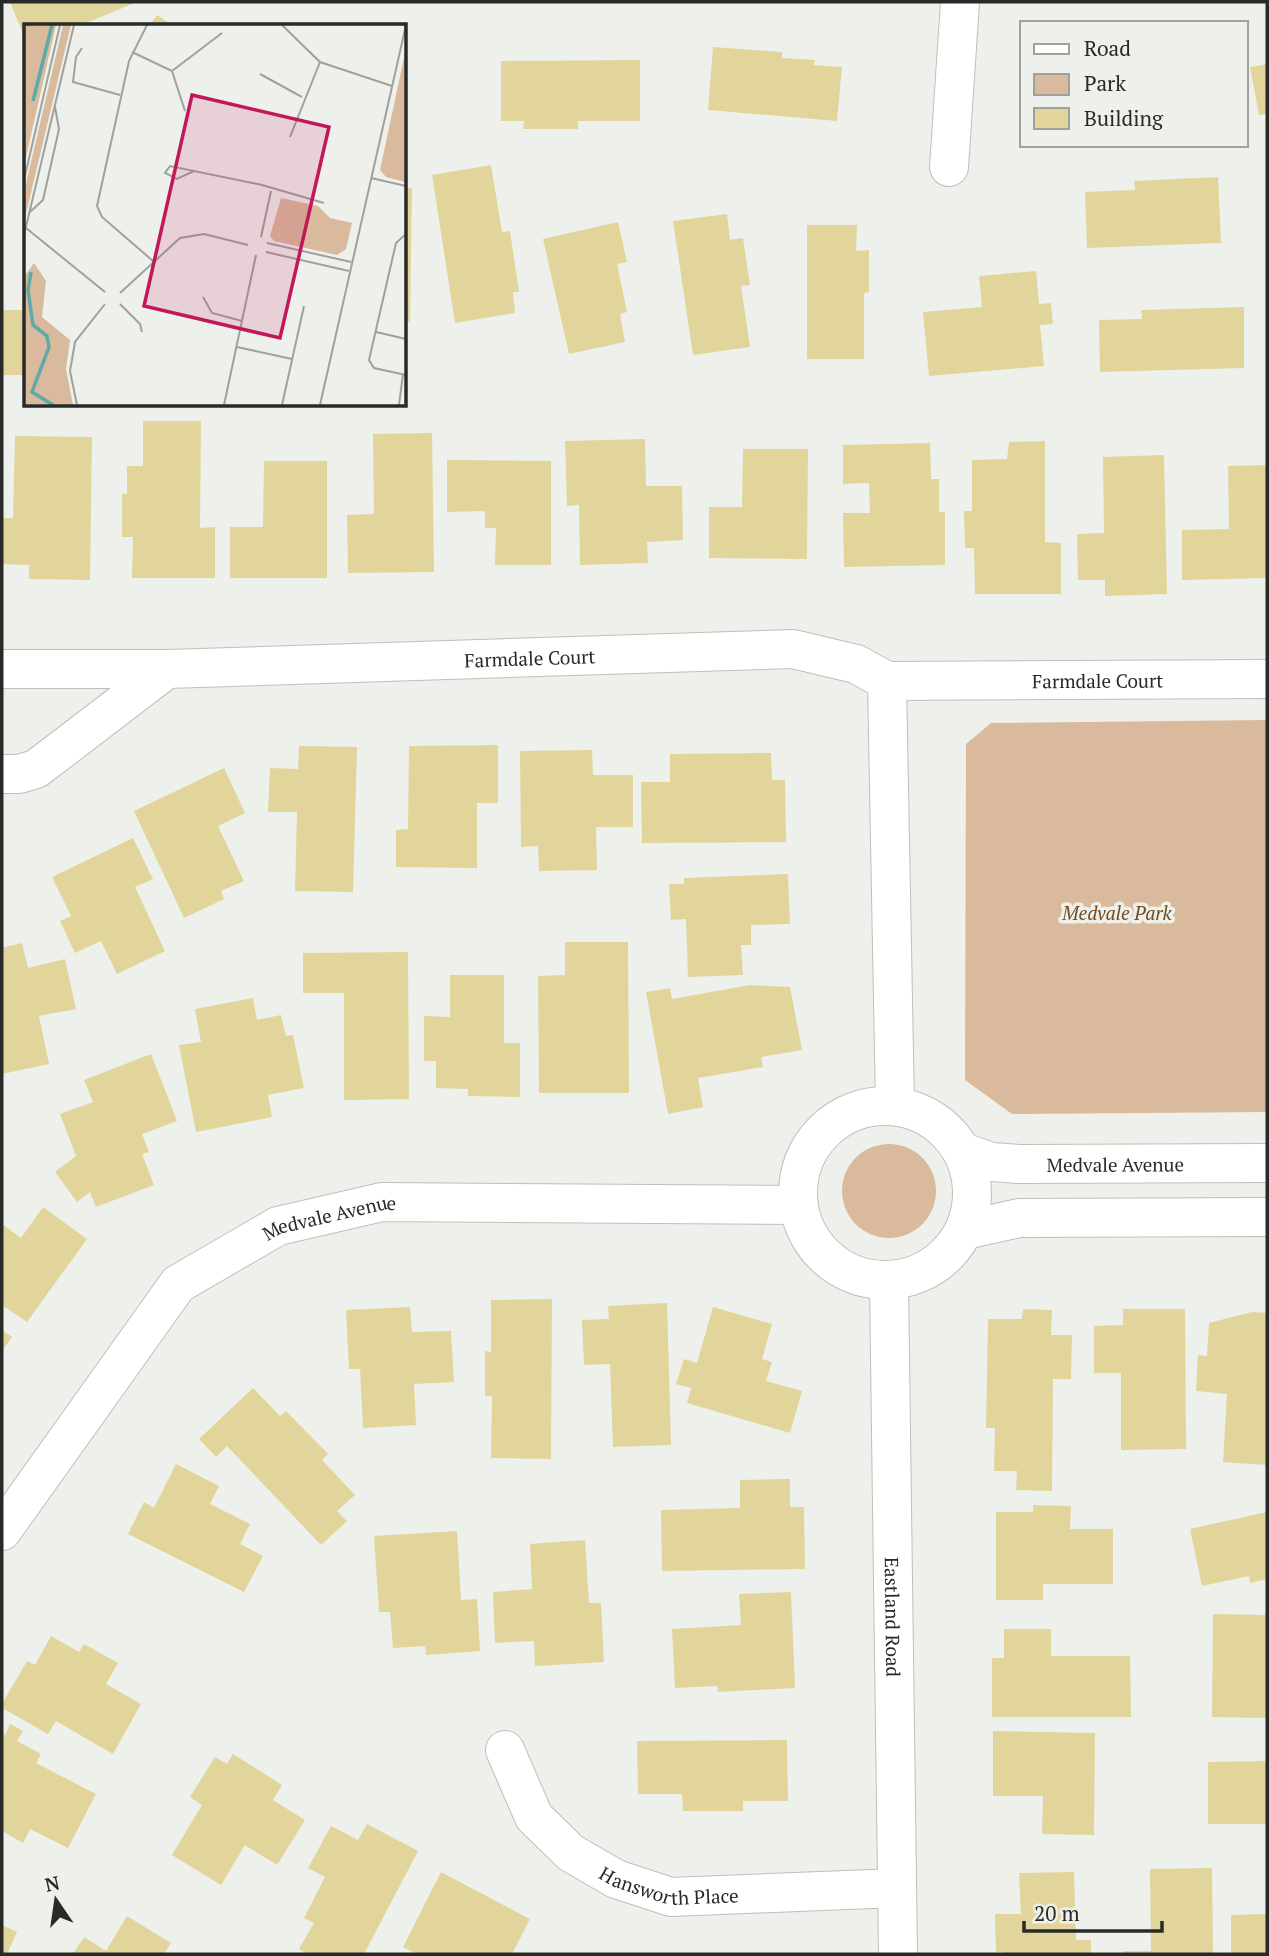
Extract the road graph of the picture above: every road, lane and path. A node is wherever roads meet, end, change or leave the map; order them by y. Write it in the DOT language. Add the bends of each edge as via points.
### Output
graph roads {
  1 [pos="960,2"];
  2 [pos="949,167"];
  3 [pos="2,669"];
  4 [pos="167,669"];
  5 [pos="1267,679"];
  6 [pos="887,681"];
  7 [pos="2,774"];
  8 [pos="895,1106"];
  9 [pos="963,1152"];
  10 [pos="1267,1163"];
  11 [pos="797,1205"];
  12 [pos="1267,1217"];
  13 [pos="965,1230"];
  14 [pos="890,1281"];
  15 [pos="2,1531"];
  16 [pos="505,1751"];
  17 [pos="897,1888"];
  18 [pos="898,1954"];
  1 -- 2 [label="street"];
  3 -- 4 [label="street, Farmdale Court"];
  4 -- 6 [label="street, Farmdale Court" via="793,649 856,664"];
  4 -- 7 [label="street" via="36,769"];
  5 -- 6 [label="street, Farmdale Court"];
  6 -- 8 [label="street"];
  8 -- 9 [label="street" via="935,1120"];
  8 -- 11 [label="street" via="868,1107 843,1116 822,1132 806,1153"];
  9 -- 10 [label="street, Medvale Avenue" via="991,1162 1020,1164"];
  9 -- 13 [label="street" via="972,1177 972,1204"];
  11 -- 14 [label="street" via="819,1252 839,1268 863,1278"];
  11 -- 15 [label="street, Medvale Avenue" via="382,1202 278,1226 178,1284"];
  12 -- 13 [label="street" via="1019,1218"];
  13 -- 14 [label="street" via="934,1266"];
  14 -- 17 [label="street, Eastland Road"];
  16 -- 17 [label="street, Hansworth Place" via="534,1818 571,1853 616,1879 671,1897"];
  17 -- 18 [label="street, Eastland Road"];
}
